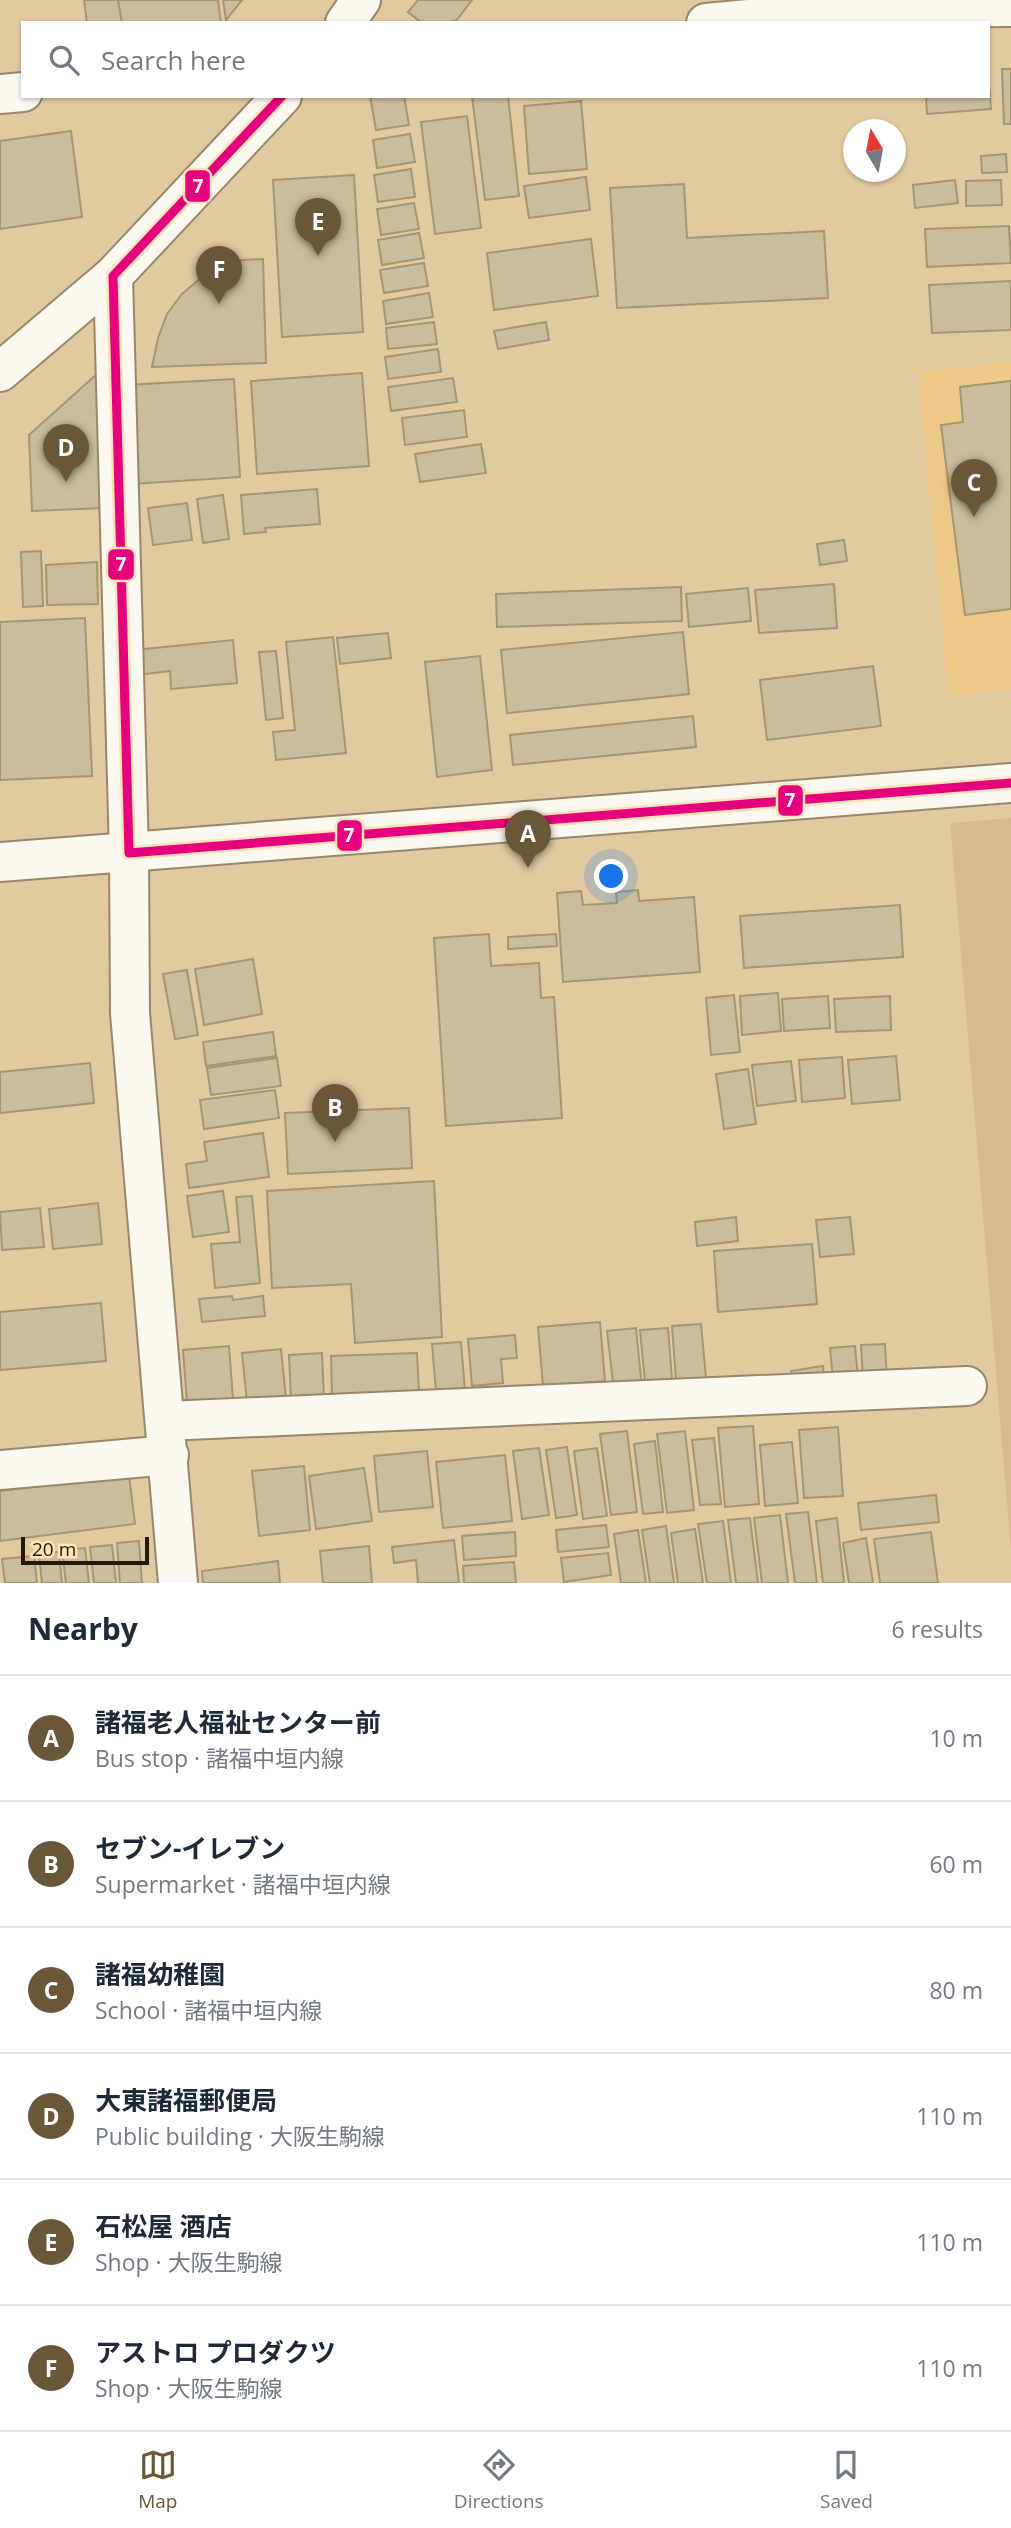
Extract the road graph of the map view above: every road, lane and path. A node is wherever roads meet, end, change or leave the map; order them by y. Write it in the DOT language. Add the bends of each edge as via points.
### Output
graph roads {
  1 [pos="361,0"];
  2 [pos="1011,7"];
  3 [pos="346,21"];
  4 [pos="727,21"];
  5 [pos="21,92"];
  6 [pos="0,94"];
  7 [pos="280,98"];
  8 [pos="113,276"];
  9 [pos="0,372"];
  10 [pos="1011,783"];
  11 [pos="129,853"];
  12 [pos="0,862"];
  13 [pos="967,1385"];
  14 [pos="167,1438"];
  15 [pos="0,1470"];
  16 [pos="178,1583"];
  1 -- 3 [label="street"];
  2 -- 4 [label="street" via="864,8"];
  5 -- 6 [label="street"];
  7 -- 8 [label="street"];
  8 -- 9 [label="street"];
  8 -- 11 [label="street"];
  10 -- 11 [label="street"];
  11 -- 12 [label="street"];
  11 -- 14 [label="street" via="130,1013"];
  13 -- 14 [label="street"];
  14 -- 15 [label="street"];
  14 -- 16 [label="street"];
}
